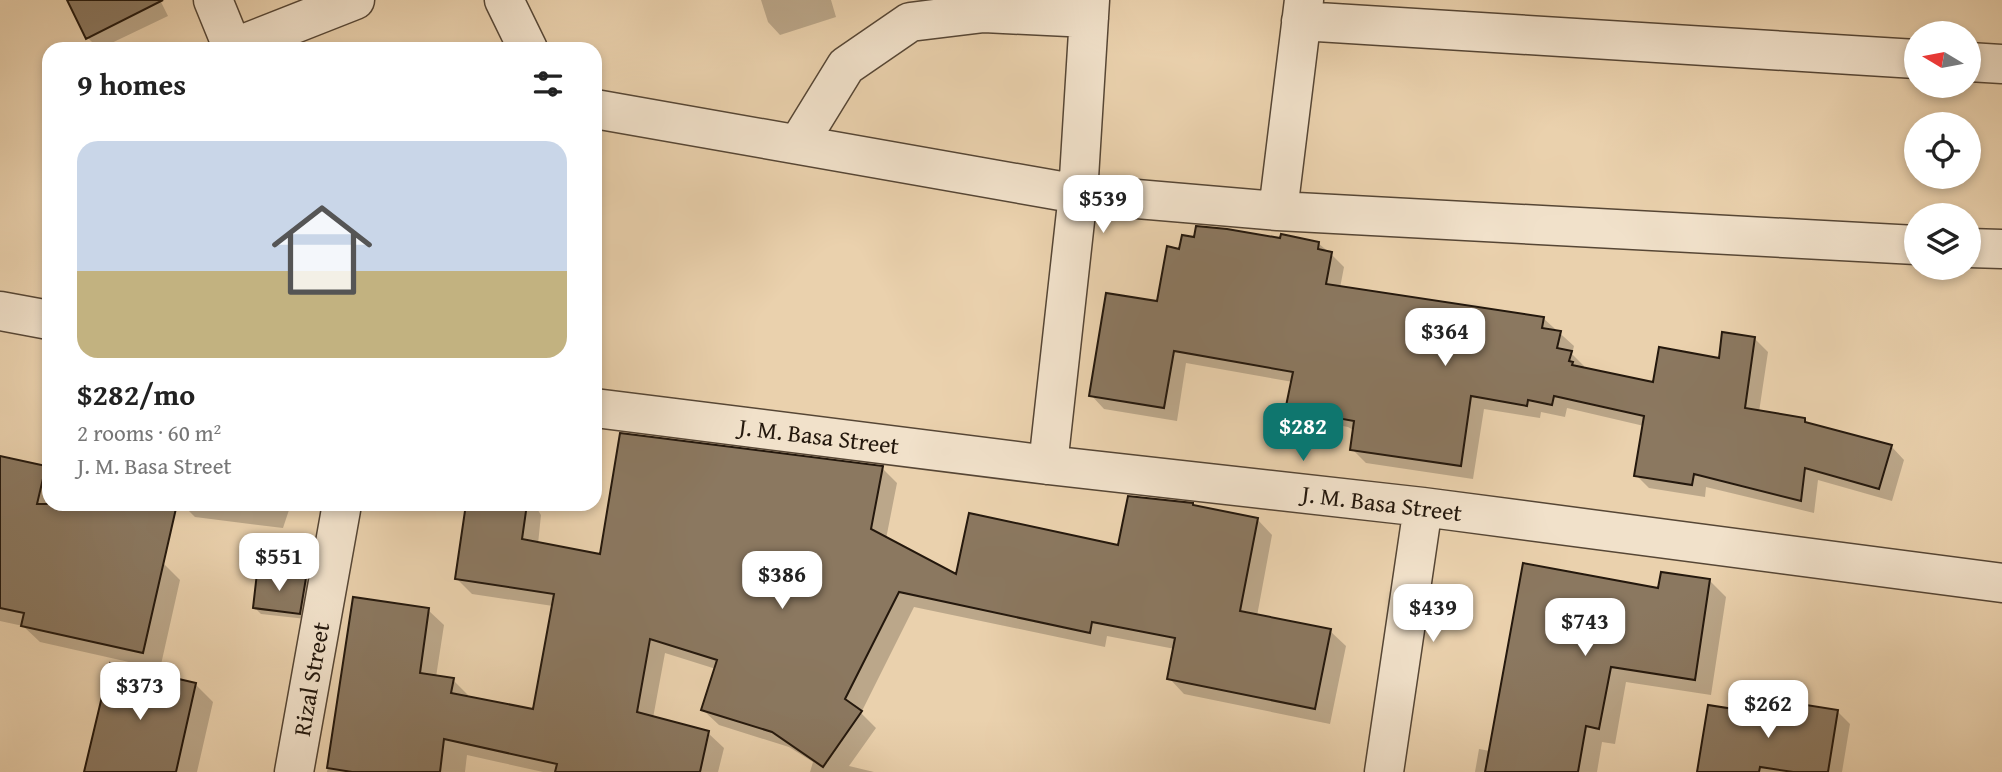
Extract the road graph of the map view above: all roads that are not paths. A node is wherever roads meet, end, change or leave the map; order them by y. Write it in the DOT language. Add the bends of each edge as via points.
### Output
graph roads {
  1 [pos="213,0"];
  2 [pos="355,0"];
  3 [pos="504,0"];
  4 [pos="1090,9"];
  5 [pos="1302,11"];
  6 [pos="230,42"];
  7 [pos="250,42"];
  8 [pos="525,42"];
  9 [pos="1904,58"];
  10 [pos="1981,63"];
  11 [pos="2002,64"];
  12 [pos="602,110"];
  13 [pos="797,144"];
  14 [pos="1078,194"];
  15 [pos="1278,211"];
  16 [pos="1904,244"];
  17 [pos="1981,248"];
  18 [pos="2002,249"];
  19 [pos="0,311"];
  20 [pos="42,319"];
  21 [pos="602,409"];
  22 [pos="1048,465"];
  23 [pos="1423,507"];
  24 [pos="341,511"];
  25 [pos="2002,583"];
  26 [pos="294,772"];
  27 [pos="1384,772"];
  1 -- 6 [label="street"];
  2 -- 7 [label="street"];
  3 -- 8 [label="street"];
  4 -- 13 [label="street" via="984,13 911,22 846,66"];
  4 -- 14 [label="street"];
  5 -- 9 [label="street"];
  5 -- 15 [label="street"];
  10 -- 11 [label="street"];
  12 -- 13 [label="street"];
  13 -- 14 [label="street"];
  14 -- 15 [label="street"];
  14 -- 22 [label="street"];
  15 -- 16 [label="street"];
  17 -- 18 [label="street"];
  19 -- 20 [label="street"];
  21 -- 22 [label="street, J. M. Basa Street"];
  22 -- 23 [label="street, J. M. Basa Street"];
  23 -- 25 [label="street, J. M. Basa Street"];
  23 -- 27 [label="street"];
  24 -- 26 [label="street, Rizal Street"];
}
